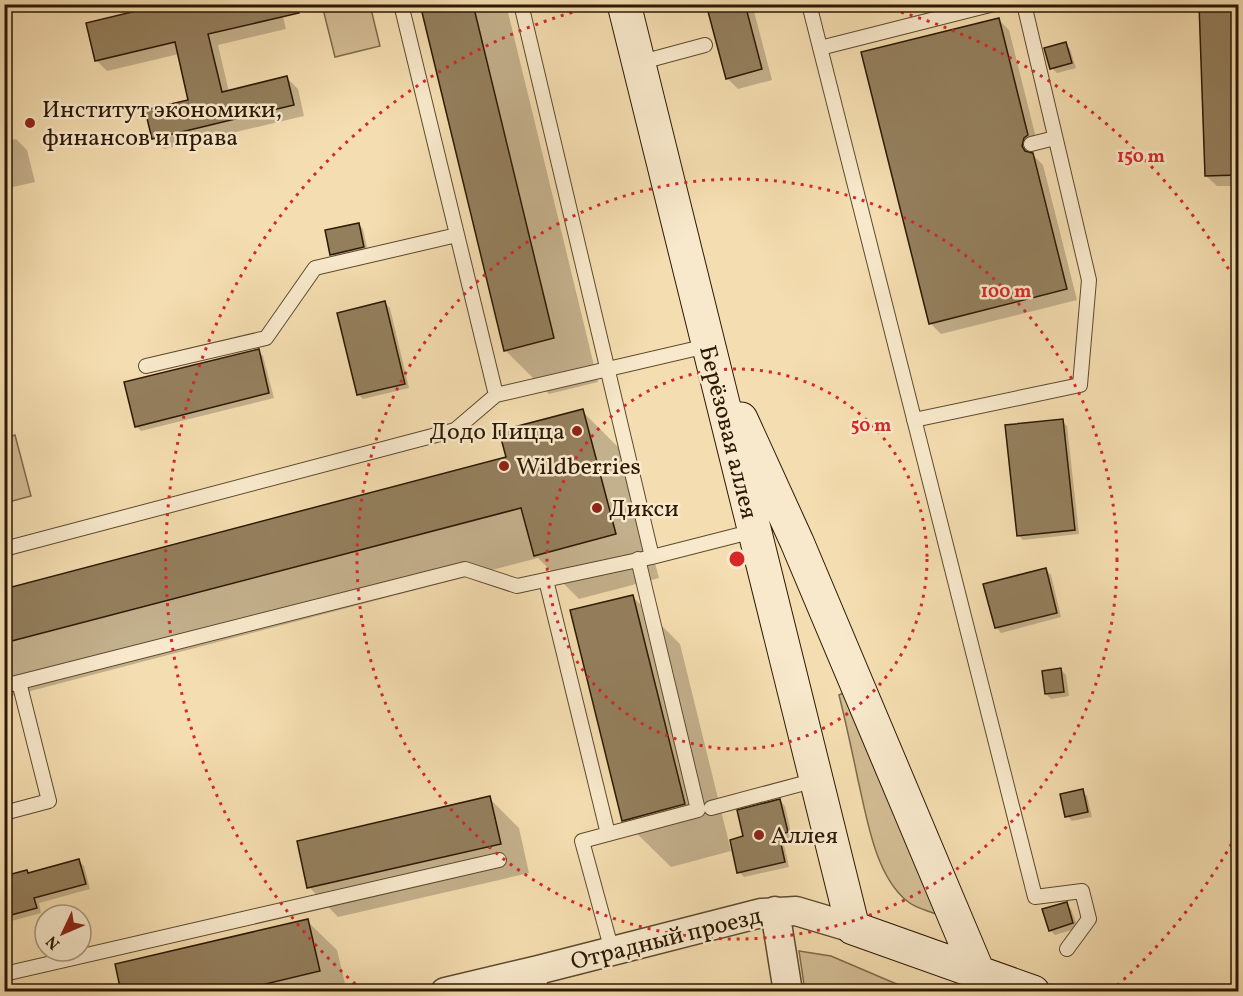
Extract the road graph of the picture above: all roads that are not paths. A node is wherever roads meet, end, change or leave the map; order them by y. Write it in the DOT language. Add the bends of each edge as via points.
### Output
graph roads {
  1 [pos="401,4"];
  2 [pos="521,4"];
  3 [pos="624,4"];
  4 [pos="809,4"];
  5 [pos="994,4"];
  6 [pos="1024,4"];
  7 [pos="705,45"];
  8 [pos="820,48"];
  9 [pos="638,63"];
  10 [pos="1055,138"];
  11 [pos="1030,144"];
  12 [pos="457,235"];
  13 [pos="707,346"];
  14 [pos="146,366"];
  15 [pos="608,369"];
  16 [pos="496,395"];
  17 [pos="914,420"];
  18 [pos="754,531"];
  19 [pos="4,549"];
  20 [pos="645,558"];
  21 [pos="546,580"];
  22 [pos="19,682"];
  23 [pos="4,686"];
  24 [pos="816,780"];
  25 [pos="711,808"];
  26 [pos="4,813"];
  27 [pos="608,834"];
  28 [pos="499,860"];
  29 [pos="775,911"];
  30 [pos="853,928"];
  31 [pos="1067,949"];
  32 [pos="612,951"];
  33 [pos="978,972"];
  34 [pos="4,974"];
  35 [pos="539,981"];
  36 [pos="445,992"];
  37 [pos="788,992"];
  38 [pos="1033,992"];
  1 -- 12 [label="lane"];
  2 -- 15 [label="lane"];
  3 -- 9 [label="main road, Берёзовая аллея"];
  4 -- 8 [label="lane"];
  5 -- 8 [label="lane"];
  6 -- 10 [label="lane"];
  7 -- 9 [label="lane"];
  8 -- 17 [label="lane"];
  9 -- 13 [label="main road, Берёзовая аллея"];
  10 -- 11 [label="lane"];
  10 -- 17 [label="lane" via="1089,280 1080,385"];
  12 -- 14 [label="lane" via="315,268 266,338"];
  12 -- 16 [label="lane"];
  13 -- 15 [label="lane"];
  13 -- 18 [label="main road, Берёзовая аллея"];
  13 -- 33 [label="main road" via="797,542"];
  15 -- 16 [label="lane"];
  15 -- 20 [label="lane"];
  16 -- 19 [label="lane" via="455,430"];
  17 -- 31 [label="lane" via="1035,897 1082,891 1089,920"];
  18 -- 20 [label="lane"];
  18 -- 24 [label="main road, Берёзовая аллея"];
  20 -- 21 [label="lane"];
  20 -- 27 [label="lane" via="698,810"];
  21 -- 22 [label="lane" via="517,586 465,569"];
  21 -- 27 [label="lane"];
  22 -- 23 [label="lane"];
  22 -- 26 [label="lane" via="50,801"];
  24 -- 25 [label="lane"];
  24 -- 30 [label="main road, Берёзовая аллея"];
  27 -- 32 [label="lane" via="582,841"];
  28 -- 34 [label="lane"];
  29 -- 30 [label="street, Отрадный проезд" via="796,911"];
  29 -- 32 [label="street, Отрадный проезд"];
  29 -- 37 [label="street"];
  30 -- 33 [label="main road"];
  32 -- 35 [label="street, Отрадный проезд"];
  33 -- 38 [label="main road"];
  35 -- 36 [label="street, Отрадный проезд"];
}
